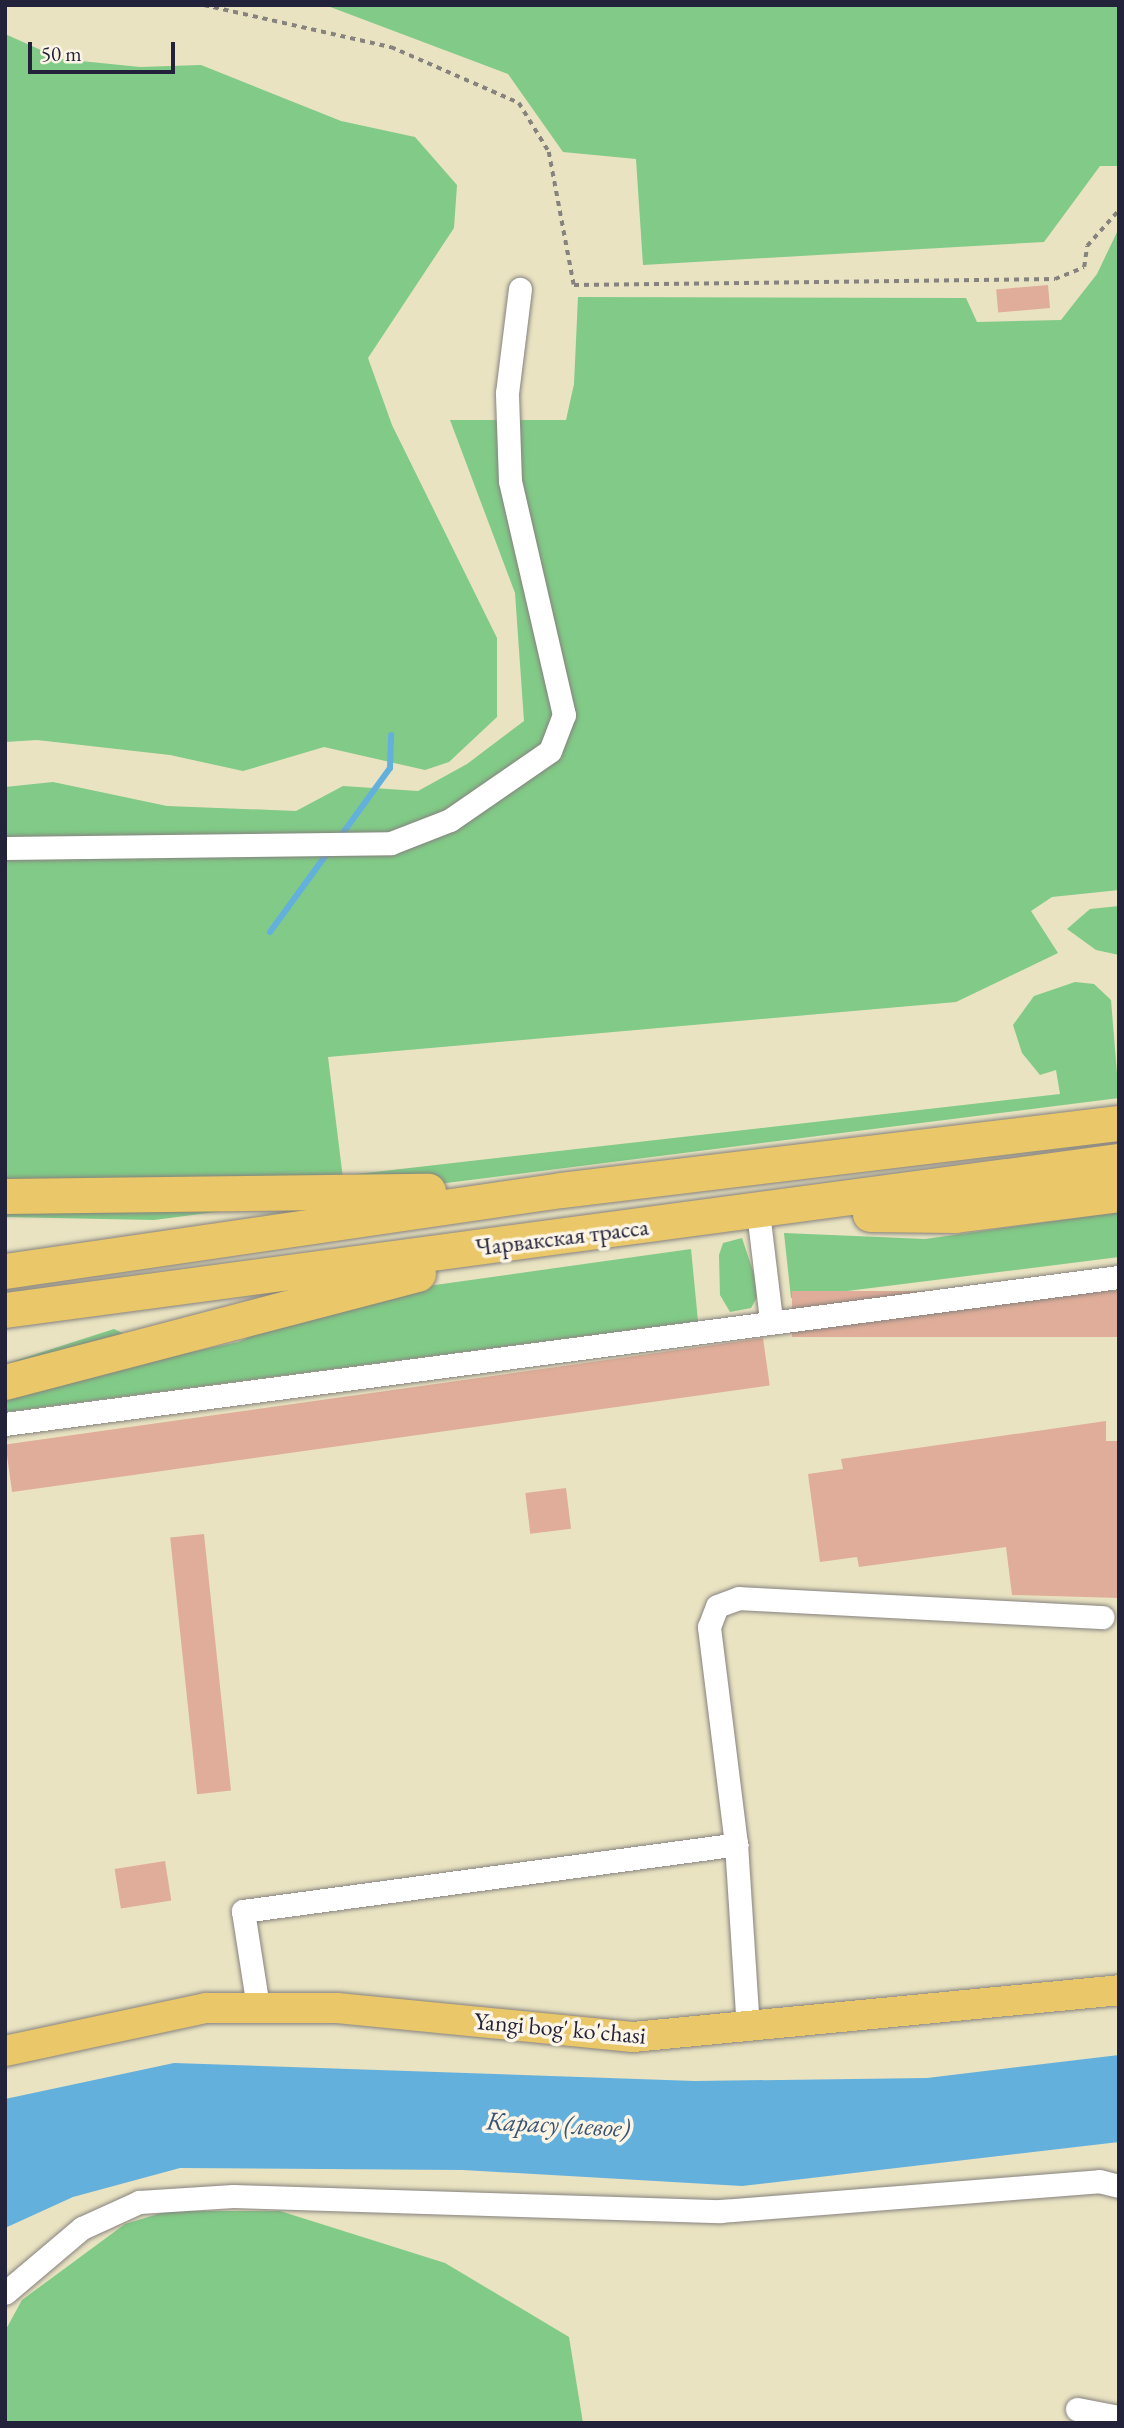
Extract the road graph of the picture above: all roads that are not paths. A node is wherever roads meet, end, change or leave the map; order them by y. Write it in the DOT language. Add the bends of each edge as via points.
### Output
graph roads {
  1 [pos="520,289"];
  2 [pos="5,848"];
  3 [pos="1119,1123"];
  4 [pos="1119,1161"];
  5 [pos="561,1189"];
  6 [pos="1119,1194"];
  7 [pos="5,1196"];
  8 [pos="758,1212"];
  9 [pos="568,1235"];
  10 [pos="5,1271"];
  11 [pos="1119,1277"];
  12 [pos="5,1310"];
  13 [pos="771,1320"];
  14 [pos="5,1382"];
  15 [pos="5,1424"];
  16 [pos="1103,1617"];
  17 [pos="736,1844"];
  18 [pos="1119,1990"];
  19 [pos="258,2007"];
  20 [pos="748,2029"];
  21 [pos="5,2051"];
  22 [pos="1119,2186"];
  23 [pos="5,2293"];
  24 [pos="1077,2409"];
  25 [pos="1119,2417"];
  1 -- 2 [label="street" via="507,393 510,481 564,715 550,751 450,820 411,838 369,845 302,842"];
  3 -- 5 [label="highway, Чарвакская трасса"];
  4 -- 8 [label="highway, Чарвакская трасса"];
  5 -- 7 [label="highway"];
  5 -- 10 [label="highway, Чарвакская трасса"];
  6 -- 8 [label="highway" via="955,1215"];
  8 -- 9 [label="highway, Чарвакская трасса"];
  8 -- 13 [label="street"];
  9 -- 12 [label="highway, Чарвакская трасса"];
  9 -- 14 [label="highway"];
  11 -- 13 [label="street"];
  13 -- 15 [label="street"];
  16 -- 17 [label="street" via="739,1598 716,1606 709,1628"];
  17 -- 19 [label="street" via="243,1911"];
  17 -- 20 [label="street"];
  18 -- 20 [label="main road, Yangi bog' ko'chasi"];
  19 -- 20 [label="main road, Yangi bog' ko'chasi" via="337,2008 633,2037"];
  19 -- 21 [label="main road, Yangi bog' ko'chasi" via="164,2014"];
  22 -- 23 [label="street" via="1098,2180 720,2211 233,2196 138,2202 82,2228"];
  24 -- 25 [label="street"];
}
